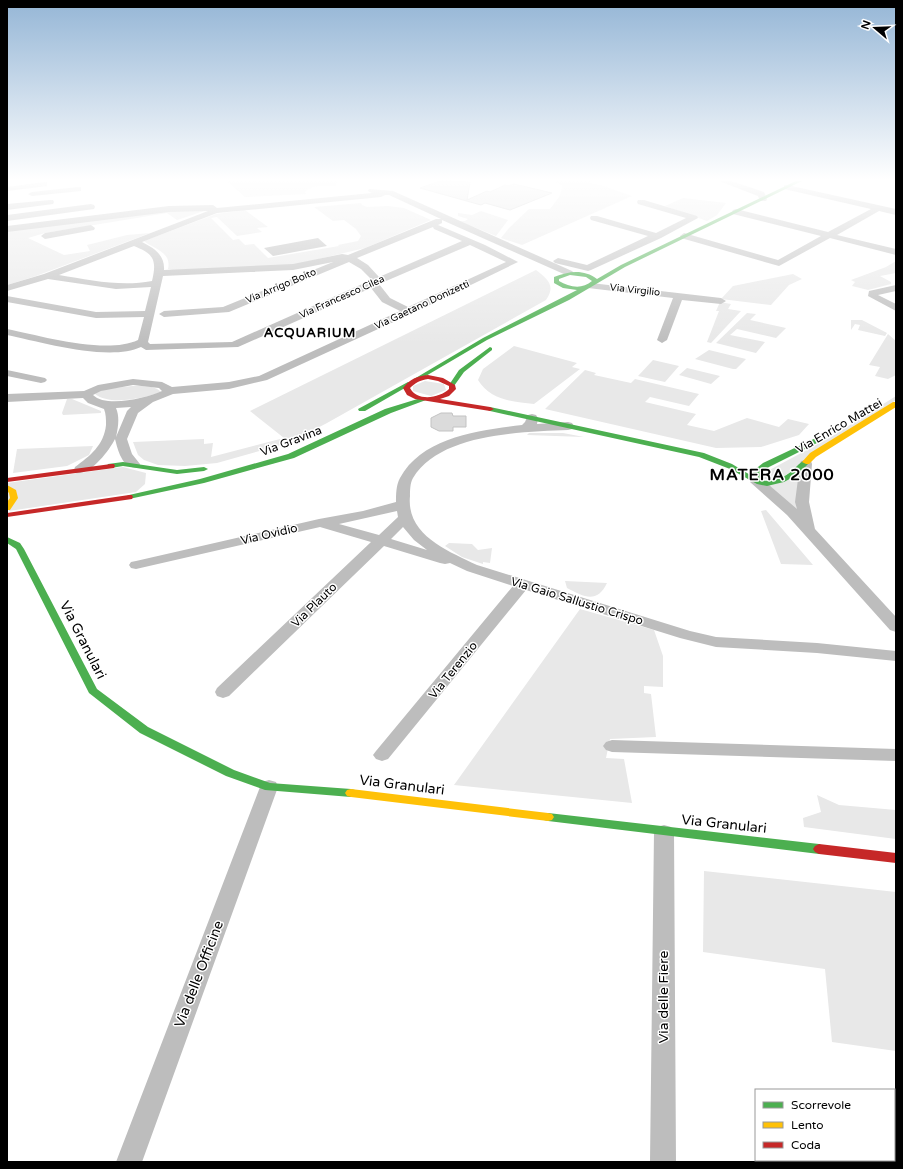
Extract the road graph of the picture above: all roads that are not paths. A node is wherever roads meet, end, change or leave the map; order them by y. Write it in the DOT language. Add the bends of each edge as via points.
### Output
graph roads {
  1 [pos="144,236"];
  2 [pos="408,236"];
  3 [pos="460,236"];
  4 [pos="471,236"];
  5 [pos="475,236"];
  6 [pos="654,236"];
  7 [pos="657,236"];
  8 [pos="684,236"];
  9 [pos="828,236"];
  10 [pos="831,236"];
  11 [pos="675,241"];
  12 [pos="132,242"];
  13 [pos="469,242"];
  14 [pos="896,252"];
  15 [pos="348,257"];
  16 [pos="543,262"];
  17 [pos="622,267"];
  18 [pos="159,273"];
  19 [pos="569,273"];
  20 [pos="582,274"];
  21 [pos="48,276"];
  22 [pos="557,281"];
  23 [pos="156,283"];
  24 [pos="373,284"];
  25 [pos="590,286"];
  26 [pos="7,288"];
  27 [pos="896,288"];
  28 [pos="679,295"];
  29 [pos="7,299"];
  30 [pos="721,301"];
  31 [pos="556,303"];
  32 [pos="896,308"];
  33 [pos="409,310"];
  34 [pos="149,314"];
  35 [pos="164,314"];
  36 [pos="536,314"];
  37 [pos="7,332"];
  38 [pos="662,340"];
  39 [pos="143,342"];
  40 [pos="7,373"];
  41 [pos="41,380"];
  42 [pos="416,380"];
  43 [pos="408,384"];
  44 [pos="452,386"];
  45 [pos="170,390"];
  46 [pos="86,394"];
  47 [pos="7,398"];
  48 [pos="428,399"];
  49 [pos="149,400"];
  50 [pos="100,402"];
  51 [pos="896,404"];
  52 [pos="490,409"];
  53 [pos="352,415"];
  54 [pos="852,420"];
  55 [pos="503,423"];
  56 [pos="524,425"];
  57 [pos="568,426"];
  58 [pos="482,435"];
  59 [pos="272,452"];
  60 [pos="701,455"];
  61 [pos="781,458"];
  62 [pos="736,459"];
  63 [pos="761,459"];
  64 [pos="806,464"];
  65 [pos="139,465"];
  66 [pos="80,470"];
  67 [pos="7,480"];
  68 [pos="757,482"];
  69 [pos="7,487"];
  70 [pos="138,495"];
  71 [pos="7,508"];
  72 [pos="404,511"];
  73 [pos="35,512"];
  74 [pos="7,515"];
  75 [pos="24,522"];
  76 [pos="319,523"];
  77 [pos="808,531"];
  78 [pos="7,540"];
  79 [pos="380,541"];
  80 [pos="136,565"];
  81 [pos="472,568"];
  82 [pos="523,584"];
  83 [pos="896,627"];
  84 [pos="896,656"];
  85 [pos="223,692"];
  86 [pos="612,746"];
  87 [pos="382,755"];
  88 [pos="896,755"];
  89 [pos="269,787"];
  90 [pos="664,832"];
  91 [pos="896,858"];
  92 [pos="129,1162"];
  93 [pos="663,1162"];
  1 -- 12 [label="street"];
  2 -- 15 [label="street, Via Arrigo Boito"];
  3 -- 13 [label="street"];
  4 -- 22 [label="street" via="539,266"];
  5 -- 16 [label="street"];
  6 -- 16 [label="street" via="588,268 557,261"];
  7 -- 11 [label="street"];
  8 -- 9 [label="street" via="779,263"];
  8 -- 11 [label="main road"];
  10 -- 14 [label="street"];
  11 -- 17 [label="main road"];
  12 -- 18 [label="street" via="157,255 160,261"];
  12 -- 21 [label="street"];
  13 -- 24 [label="street, Via Francesco Cilea"];
  13 -- 33 [label="street, Via Gaetano Donizetti" via="513,262"];
  15 -- 18 [label="street" via="293,267"];
  15 -- 24 [label="street" via="368,268 375,278"];
  15 -- 35 [label="street, Via Arrigo Boito" via="225,310"];
  16 -- 19 [label="street"];
  17 -- 20 [label="main road" via="599,274"];
  17 -- 25 [label="main road"];
  18 -- 23 [label="street"];
  19 -- 20 [label="main road"];
  19 -- 22 [label="main road"];
  20 -- 25 [label="main road" via="594,279"];
  21 -- 23 [label="street" via="118,286 147,286"];
  21 -- 26 [label="street"];
  22 -- 25 [label="main road" via="573,288"];
  22 -- 31 [label="main road" via="559,293"];
  23 -- 34 [label="street"];
  24 -- 33 [label="street" via="386,300"];
  24 -- 39 [label="street, Via Francesco Cilea" via="234,345 146,347"];
  25 -- 28 [label="street, Via Virgilio"];
  25 -- 31 [label="main road"];
  27 -- 32 [label="street" via="873,293 873,296"];
  28 -- 30 [label="street, Via Virgilio"];
  28 -- 38 [label="street, Via Virgilio"];
  29 -- 34 [label="street" via="96,315"];
  31 -- 36 [label="main road"];
  33 -- 45 [label="street, Via Gaetano Donizetti" via="263,378 224,387"];
  34 -- 39 [label="street"];
  36 -- 42 [label="main road" via="507,327"];
  36 -- 44 [label="main road" via="461,371"];
  37 -- 39 [label="street" via="94,349 135,347"];
  40 -- 41 [label="street"];
  42 -- 43 [label="main road"];
  42 -- 44 [label="main road" via="436,378"];
  43 -- 48 [label="main road" via="406,391 409,394"];
  43 -- 53 [label="main road"];
  44 -- 48 [label="main road, Via Gravina" via="452,392 447,395"];
  44 -- 52 [label="main road"];
  45 -- 46 [label="street" via="162,385 133,382 98,388"];
  45 -- 49 [label="street" via="163,396"];
  46 -- 47 [label="street"];
  46 -- 50 [label="street" via="88,398"];
  48 -- 52 [label="main road"];
  48 -- 70 [label="main road, Via Gravina" via="388,411 291,456"];
  49 -- 50 [label="street" via="117,404"];
  49 -- 65 [label="street" via="133,411 122,439 126,455"];
  50 -- 66 [label="street" via="109,407 112,413 107,444 100,454"];
  51 -- 64 [label="main road, Via Enrico Mattei" via="813,455"];
  52 -- 55 [label="street" via="504,417"];
  52 -- 56 [label="main road"];
  54 -- 61 [label="main road, Via Enrico Mattei"];
  55 -- 56 [label="street" via="507,428"];
  55 -- 58 [label="street"];
  56 -- 57 [label="street"];
  56 -- 58 [label="street"];
  57 -- 60 [label="main road"];
  58 -- 72 [label="street" via="435,451 420,462 406,478"];
  59 -- 65 [label="main road, Via Gravina" via="224,466 195,471 177,472"];
  60 -- 62 [label="main road"];
  60 -- 68 [label="main road" via="731,466"];
  61 -- 63 [label="main road, Via Enrico Mattei"];
  61 -- 68 [label="main road, Via Enrico Mattei" via="756,473"];
  64 -- 68 [label="main road, Via Enrico Mattei" via="785,481 771,484"];
  64 -- 77 [label="street, Via Enrico Mattei" via="802,502"];
  65 -- 66 [label="main road, Via Gravina" via="123,464"];
  65 -- 70 [label="main road, Via Gravina" via="152,472 154,481"];
  66 -- 67 [label="main road, Via Gravina"];
  68 -- 77 [label="street" via="787,507"];
  69 -- 71 [label="main road" via="13,492 14,498"];
  70 -- 73 [label="main road, Via Gravina"];
  72 -- 76 [label="street, Via Ovidio"];
  72 -- 79 [label="street, Via Plauto"];
  72 -- 81 [label="street, Via Gaio Sallustio Crispo" via="413,530 427,543"];
  73 -- 74 [label="main road, Via Gravina"];
  73 -- 75 [label="main road"];
  76 -- 79 [label="street"];
  76 -- 80 [label="street, Via Ovidio"];
  77 -- 83 [label="street"];
  78 -- 89 [label="main road, Via Granulari" via="17,542 93,691 144,730 230,773"];
  79 -- 81 [label="street"];
  79 -- 85 [label="street, Via Plauto"];
  81 -- 82 [label="street, Via Gaio Sallustio Crispo"];
  82 -- 84 [label="street, Via Gaio Sallustio Crispo" via="716,642"];
  82 -- 87 [label="street, Via Terenzio"];
  86 -- 88 [label="street"];
  89 -- 90 [label="main road, Via Granulari" via="357,793"];
  89 -- 92 [label="street, Via delle Officine"];
  90 -- 91 [label="main road, Via Granulari"];
  90 -- 93 [label="street, Via delle Fiere"];
}
